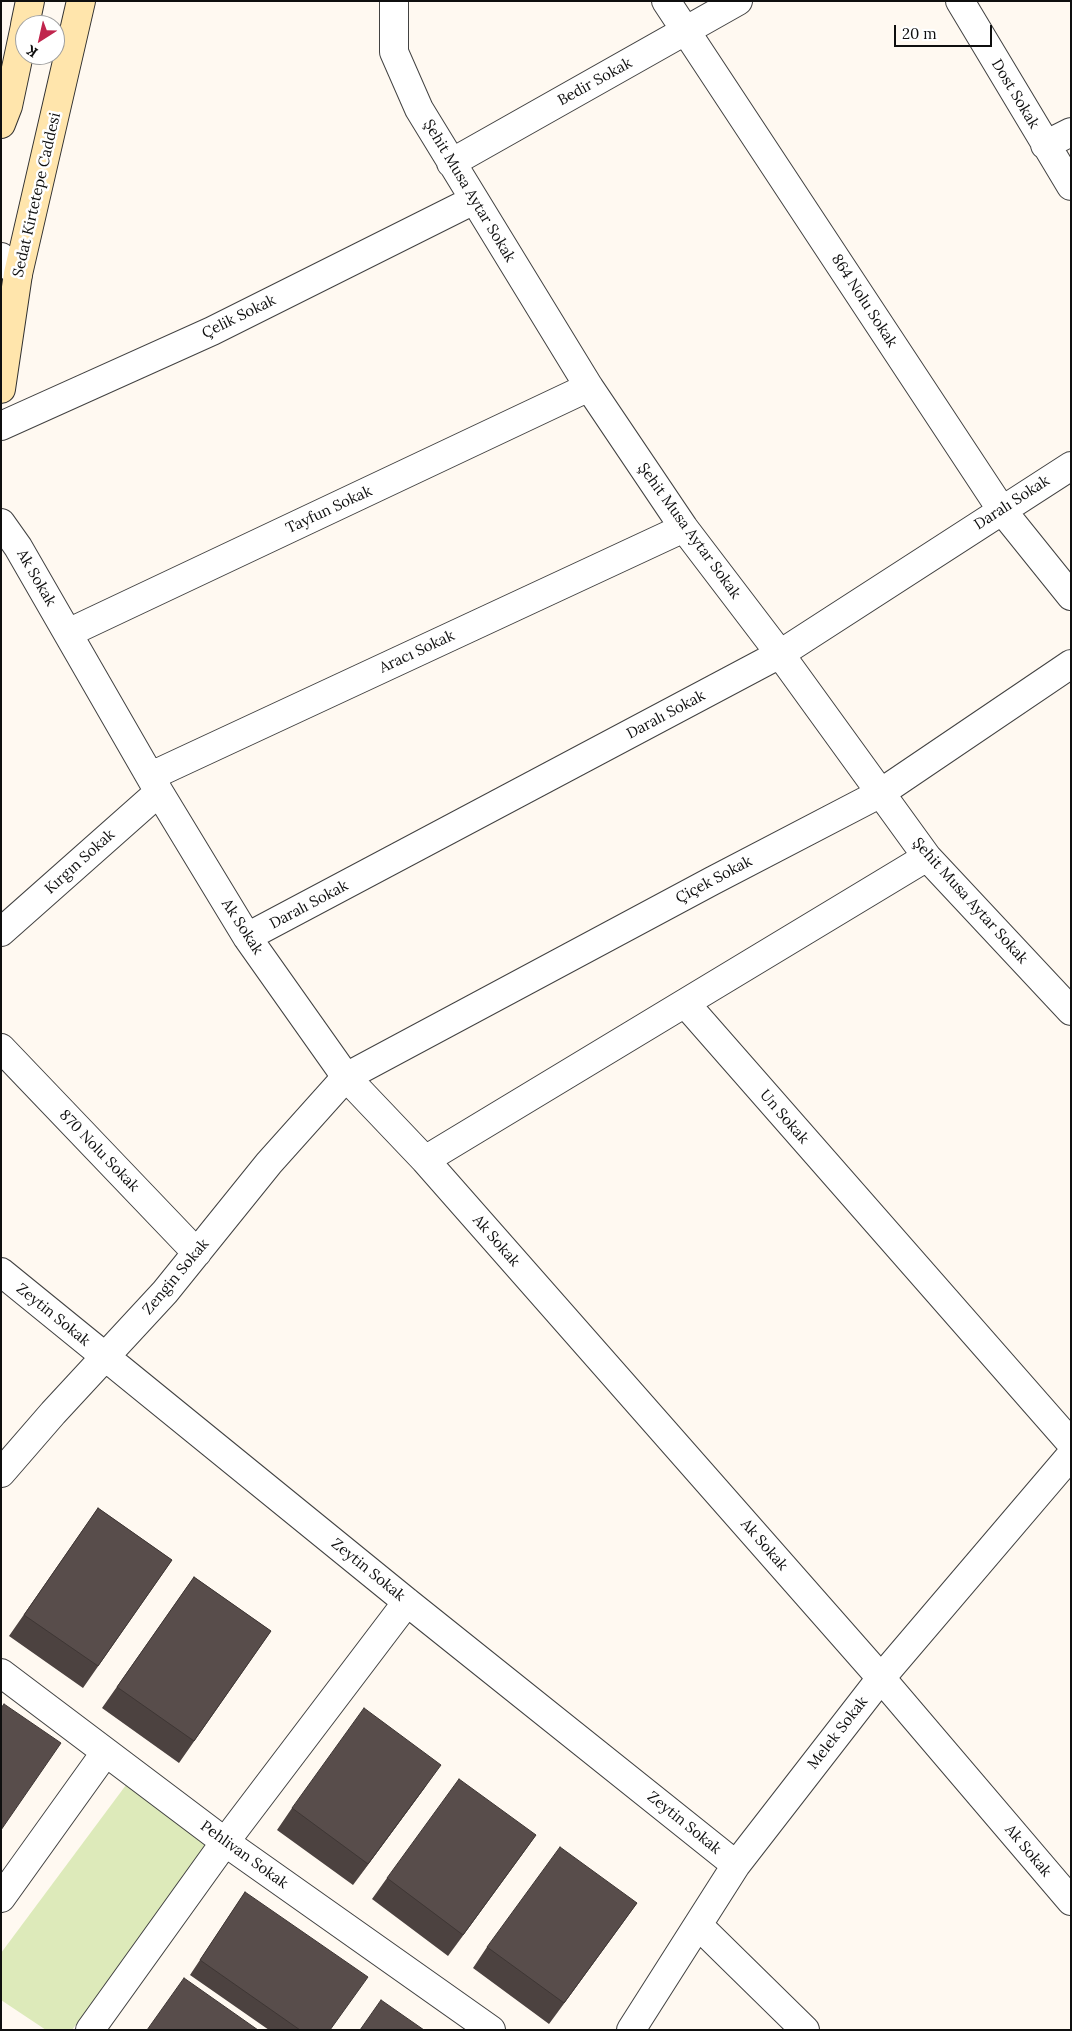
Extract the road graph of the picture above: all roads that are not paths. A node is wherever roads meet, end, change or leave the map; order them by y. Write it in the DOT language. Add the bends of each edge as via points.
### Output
graph roads {
  1 [pos="30,1"];
  2 [pos="81,1"];
  3 [pos="394,1"];
  4 [pos="666,1"];
  5 [pos="738,1"];
  6 [pos="960,1"];
  7 [pos="27,15"];
  8 [pos="686,30"];
  9 [pos="16,65"];
  10 [pos="4,114"];
  11 [pos="1071,132"];
  12 [pos="1045,145"];
  13 [pos="451,162"];
  14 [pos="1071,186"];
  15 [pos="474,200"];
  16 [pos="10,266"];
  17 [pos="589,387"];
  18 [pos="1,389"];
  19 [pos="1,426"];
  20 [pos="1071,466"];
  21 [pos="1001,509"];
  22 [pos="1,523"];
  23 [pos="684,528"];
  24 [pos="1071,596"];
  25 [pos="68,633"];
  26 [pos="780,654"];
  27 [pos="1071,664"];
  28 [pos="155,784"];
  29 [pos="880,794"];
  30 [pos="927,857"];
  31 [pos="1,932"];
  32 [pos="247,938"];
  33 [pos="685,1003"];
  34 [pos="1071,1011"];
  35 [pos="1,1048"];
  36 [pos="346,1076"];
  37 [pos="425,1160"];
  38 [pos="197,1253"];
  39 [pos="1,1272"];
  40 [pos="106,1357"];
  41 [pos="1071,1443"];
  42 [pos="1071,1455"];
  43 [pos="1,1473"];
  44 [pos="407,1602"];
  45 [pos="1,1673"];
  46 [pos="881,1678"];
  47 [pos="105,1753"];
  48 [pos="225,1842"];
  49 [pos="736,1865"];
  50 [pos="1,1898"];
  51 [pos="1071,1901"];
  52 [pos="698,1925"];
  53 [pos="90,2030"];
  54 [pos="491,2030"];
  55 [pos="631,2030"];
  56 [pos="805,2030"];
  1 -- 7 [label="main road"];
  2 -- 16 [label="main road, Sedat Kirtetepe Caddesi"];
  3 -- 13 [label="street, Şehit Musa Aytar Sokak" via="394,52 419,109"];
  4 -- 8 [label="street, 864 Nolu Sokak"];
  5 -- 8 [label="street, Bedir Sokak"];
  6 -- 12 [label="street, Dost Sokak"];
  8 -- 13 [label="street, Bedir Sokak"];
  8 -- 21 [label="street, 864 Nolu Sokak"];
  9 -- 10 [label="main road"];
  11 -- 12 [label="street"];
  12 -- 14 [label="street, Dost Sokak"];
  13 -- 15 [label="street, Şehit Musa Aytar Sokak"];
  15 -- 17 [label="street, Şehit Musa Aytar Sokak"];
  15 -- 19 [label="street, Çelik Sokak" via="212,330"];
  16 -- 18 [label="main road, Sedat Kirtetepe Caddesi"];
  17 -- 23 [label="street, Şehit Musa Aytar Sokak"];
  17 -- 25 [label="street, Tayfun Sokak"];
  20 -- 21 [label="street, Daralı Sokak"];
  21 -- 24 [label="street, 864 Nolu Sokak"];
  21 -- 26 [label="street, Daralı Sokak"];
  22 -- 25 [label="street, Ak Sokak"];
  23 -- 26 [label="street, Şehit Musa Aytar Sokak"];
  23 -- 28 [label="street, Aracı Sokak"];
  25 -- 28 [label="street, Ak Sokak"];
  26 -- 29 [label="street, Şehit Musa Aytar Sokak"];
  26 -- 32 [label="street, Daralı Sokak"];
  27 -- 29 [label="street, Çiçek Sokak"];
  28 -- 31 [label="street, Kırgın Sokak"];
  28 -- 32 [label="street, Ak Sokak"];
  29 -- 30 [label="street, Şehit Musa Aytar Sokak"];
  29 -- 36 [label="street, Çiçek Sokak"];
  30 -- 33 [label="street"];
  30 -- 34 [label="street, Şehit Musa Aytar Sokak"];
  32 -- 36 [label="street, Ak Sokak"];
  33 -- 37 [label="street"];
  33 -- 41 [label="street, Un Sokak"];
  35 -- 38 [label="street, 870 Nolu Sokak"];
  36 -- 37 [label="street, Ak Sokak"];
  36 -- 38 [label="street, Zengin Sokak" via="269,1163"];
  37 -- 46 [label="street, Ak Sokak"];
  38 -- 40 [label="street, Zengin Sokak"];
  39 -- 40 [label="street, Zeytin Sokak"];
  40 -- 43 [label="street, Zengin Sokak"];
  40 -- 44 [label="street, Zeytin Sokak"];
  42 -- 46 [label="street, Melek Sokak"];
  44 -- 48 [label="street"];
  44 -- 49 [label="street, Zeytin Sokak"];
  45 -- 47 [label="street, Pehlivan Sokak"];
  46 -- 49 [label="street, Melek Sokak"];
  46 -- 51 [label="street, Ak Sokak"];
  47 -- 48 [label="street, Pehlivan Sokak"];
  47 -- 50 [label="street"];
  48 -- 53 [label="street"];
  48 -- 54 [label="street, Pehlivan Sokak"];
  49 -- 52 [label="street, Melek Sokak"];
  52 -- 55 [label="street, Melek Sokak"];
  52 -- 56 [label="street"];
}
